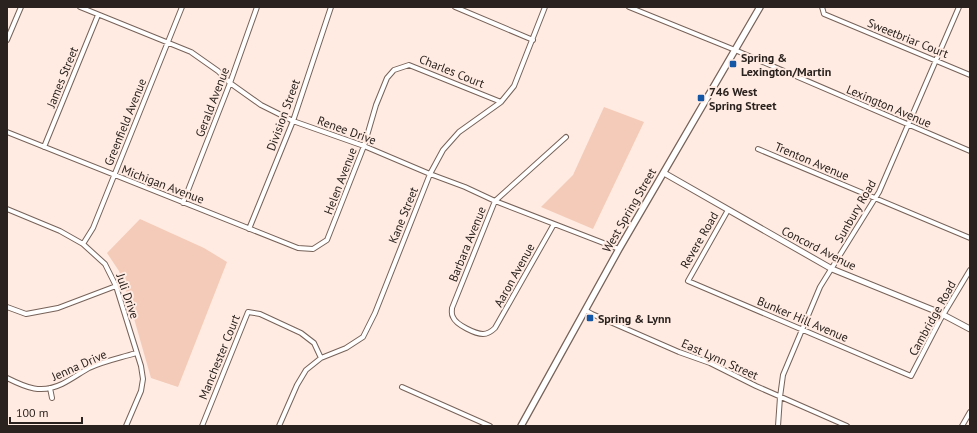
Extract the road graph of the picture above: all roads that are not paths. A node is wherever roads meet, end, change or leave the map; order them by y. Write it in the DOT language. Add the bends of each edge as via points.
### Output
graph roads {
  1 [pos="21,7"];
  2 [pos="80,7"];
  3 [pos="182,7"];
  4 [pos="258,7"];
  5 [pos="331,7"];
  6 [pos="455,7"];
  7 [pos="545,7"];
  8 [pos="629,7"];
  9 [pos="760,7"];
  10 [pos="822,7"];
  11 [pos="959,7"];
  12 [pos="98,14"];
  13 [pos="7,40"];
  14 [pos="533,40"];
  15 [pos="168,42"];
  16 [pos="734,50"];
  17 [pos="936,61"];
  18 [pos="394,70"];
  19 [pos="970,75"];
  20 [pos="230,83"];
  21 [pos="501,102"];
  22 [pos="293,121"];
  23 [pos="908,125"];
  24 [pos="7,132"];
  25 [pos="566,137"];
  26 [pos="364,146"];
  27 [pos="44,147"];
  28 [pos="758,150"];
  29 [pos="970,152"];
  30 [pos="664,173"];
  31 [pos="430,174"];
  32 [pos="114,176"];
  33 [pos="875,199"];
  34 [pos="495,201"];
  35 [pos="183,203"];
  36 [pos="7,209"];
  37 [pos="728,210"];
  38 [pos="554,224"];
  39 [pos="249,229"];
  40 [pos="970,238"];
  41 [pos="83,244"];
  42 [pos="313,249"];
  43 [pos="619,250"];
  44 [pos="832,269"];
  45 [pos="970,270"];
  46 [pos="688,281"];
  47 [pos="116,286"];
  48 [pos="7,307"];
  49 [pos="585,310"];
  50 [pos="944,315"];
  51 [pos="802,329"];
  52 [pos="970,329"];
  53 [pos="488,333"];
  54 [pos="136,353"];
  55 [pos="321,358"];
  56 [pos="911,375"];
  57 [pos="7,378"];
  58 [pos="402,387"];
  59 [pos="50,388"];
  60 [pos="780,397"];
  61 [pos="52,398"];
  62 [pos="970,412"];
  63 [pos="126,426"];
  64 [pos="202,426"];
  65 [pos="278,426"];
  66 [pos="490,426"];
  67 [pos="521,426"];
  68 [pos="778,426"];
  69 [pos="847,426"];
  70 [pos="962,426"];
  1 -- 13 [label="street"];
  2 -- 12 [label="street, Renee Drive"];
  3 -- 15 [label="street, Greenfield Avenue"];
  4 -- 20 [label="street, Gerald Avenue"];
  5 -- 22 [label="street, Division Street"];
  6 -- 14 [label="street"];
  7 -- 14 [label="street, Kane Street"];
  8 -- 16 [label="street, Lexington Avenue"];
  9 -- 16 [label="main road, West Spring Street"];
  10 -- 17 [label="street, Sweetbriar Court" via="824,14"];
  11 -- 17 [label="street, Sunbury Road"];
  12 -- 15 [label="street, Renee Drive"];
  12 -- 27 [label="street, James Street"];
  14 -- 21 [label="street, Kane Street" via="514,86"];
  15 -- 20 [label="street, Renee Drive" via="191,52"];
  15 -- 32 [label="street, Greenfield Avenue"];
  16 -- 23 [label="street, Lexington Avenue"];
  16 -- 30 [label="main road, West Spring Street"];
  17 -- 19 [label="street, Sweetbriar Court"];
  17 -- 23 [label="street, Sunbury Road"];
  18 -- 21 [label="street, Charles Court" via="409,65"];
  18 -- 26 [label="street, Helen Avenue" via="387,78 376,105"];
  20 -- 22 [label="street, Renee Drive" via="261,105"];
  20 -- 35 [label="street, Gerald Avenue"];
  21 -- 31 [label="street, Kane Street" via="459,132 443,150"];
  22 -- 26 [label="street, Renee Drive"];
  22 -- 39 [label="street, Division Street"];
  23 -- 29 [label="street, Lexington Avenue"];
  23 -- 33 [label="street, Sunbury Road"];
  24 -- 27 [label="street, Michigan Avenue"];
  25 -- 34 [label="street, Barbara Avenue"];
  26 -- 31 [label="street, Renee Drive"];
  26 -- 42 [label="street, Helen Avenue" via="327,240"];
  27 -- 32 [label="street, Michigan Avenue"];
  28 -- 33 [label="street, Trenton Avenue"];
  30 -- 37 [label="street, Concord Avenue"];
  30 -- 43 [label="main road, West Spring Street"];
  31 -- 34 [label="street, Renee Drive"];
  31 -- 55 [label="street, Kane Street" via="375,313 362,337 346,348"];
  32 -- 35 [label="street, Michigan Avenue"];
  32 -- 41 [label="street, Greenfield Avenue" via="93,228"];
  33 -- 40 [label="street, Trenton Avenue"];
  33 -- 44 [label="street, Sunbury Road"];
  34 -- 38 [label="street, Renee Drive"];
  34 -- 53 [label="street, Barbara Avenue" via="452,312 452,317 458,324 478,333"];
  35 -- 39 [label="street, Michigan Avenue"];
  36 -- 41 [label="street, Juli Drive" via="60,231"];
  37 -- 44 [label="street, Concord Avenue"];
  37 -- 46 [label="street, Revere Road"];
  38 -- 43 [label="street, Renee Drive"];
  38 -- 53 [label="street, Aaron Avenue" via="495,328"];
  39 -- 42 [label="street, Michigan Avenue" via="298,248"];
  41 -- 47 [label="street, Juli Drive" via="105,264"];
  43 -- 49 [label="main road, West Spring Street"];
  44 -- 50 [label="street, Concord Avenue"];
  44 -- 51 [label="street, Sunbury Road" via="820,287"];
  45 -- 50 [label="street, Cambridge Road"];
  46 -- 51 [label="street, Bunker Hill Avenue"];
  47 -- 48 [label="street" via="58,308 26,314"];
  47 -- 54 [label="street, Juli Drive"];
  49 -- 60 [label="street, East Lynn Street"];
  49 -- 67 [label="main road, West Spring Street"];
  50 -- 52 [label="street, Concord Avenue"];
  50 -- 56 [label="street, Cambridge Road"];
  51 -- 56 [label="street, Bunker Hill Avenue"];
  51 -- 60 [label="street, Sunbury Road" via="784,375"];
  54 -- 59 [label="street, Jenna Drive" via="87,369"];
  54 -- 63 [label="street, Juli Drive" via="143,379 141,391"];
  55 -- 64 [label="street, Manchester Court" via="314,343 302,333 260,314 248,312"];
  55 -- 65 [label="street, Kane Street" via="306,370 297,384"];
  57 -- 59 [label="street, Jenna Drive" via="31,389"];
  58 -- 66 [label="street"];
  59 -- 61 [label="street"];
  60 -- 68 [label="street, Sunbury Road"];
  60 -- 69 [label="street, East Lynn Street"];
  62 -- 70 [label="street"];
}
